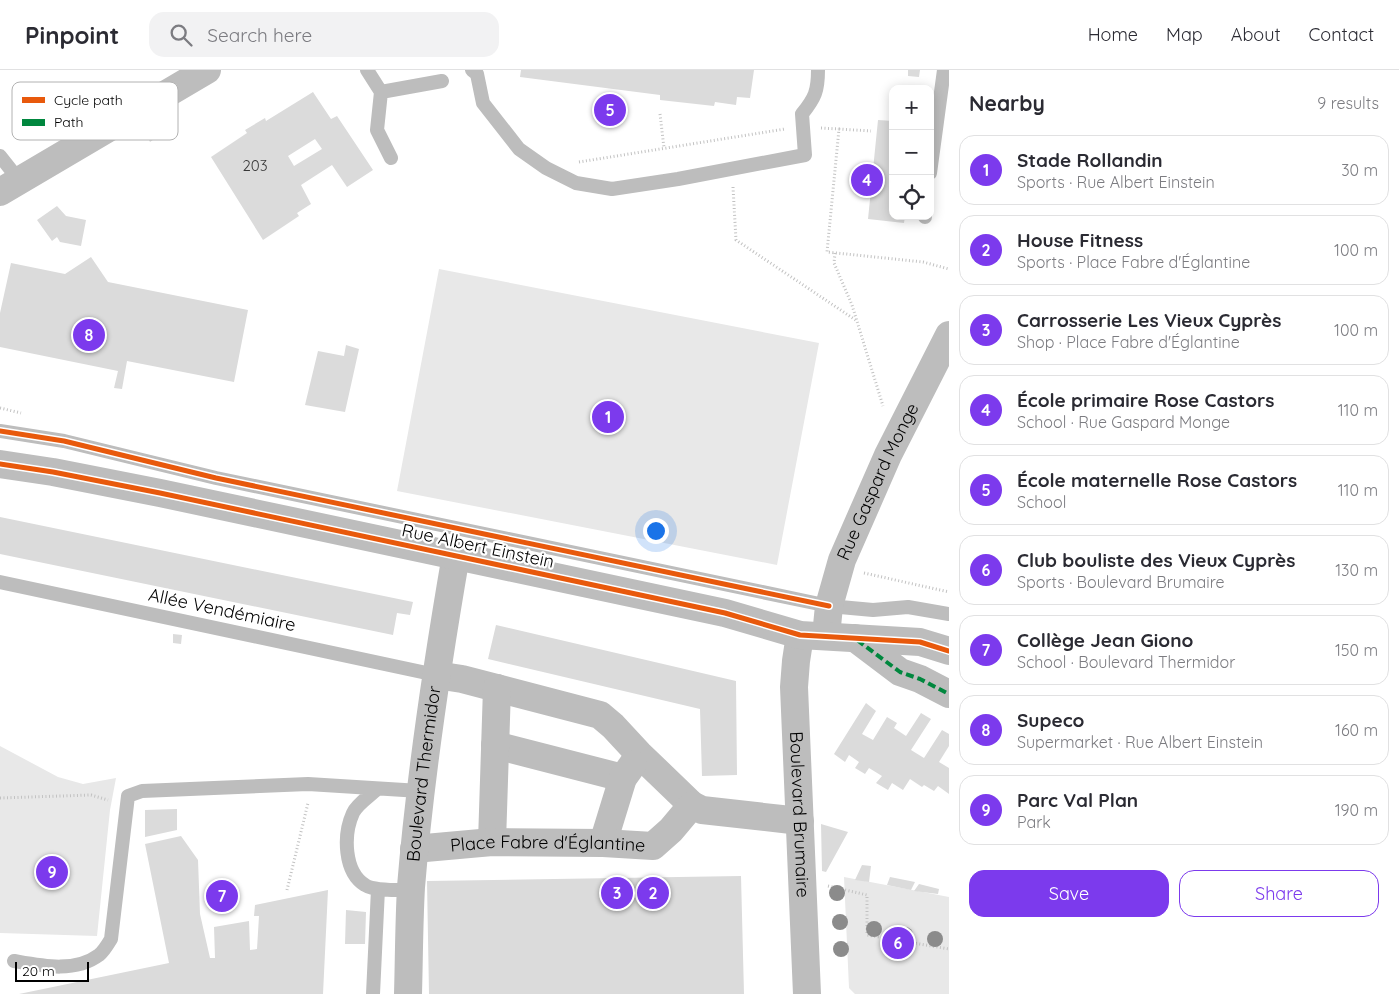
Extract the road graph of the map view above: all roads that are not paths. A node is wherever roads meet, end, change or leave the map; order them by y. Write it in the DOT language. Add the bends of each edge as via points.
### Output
graph roads {
  1 [pos="207,70"];
  2 [pos="367,70"];
  3 [pos="818,70"];
  4 [pos="944,70"];
  5 [pos="476,71"];
  6 [pos="442,81"];
  7 [pos="178,87"];
  8 [pos="381,92"];
  9 [pos="88,140"];
  10 [pos="934,144"];
  11 [pos="0,156"];
  12 [pos="391,158"];
  13 [pos="10,186"];
  14 [pos="949,335"];
  15 [pos="0,431"];
  16 [pos="0,445"];
  17 [pos="0,464"];
  18 [pos="53,472"];
  19 [pos="456,555"];
  20 [pos="0,582"];
  21 [pos="829,606"];
  22 [pos="949,614"];
  23 [pos="813,636"];
  24 [pos="855,638"];
  25 [pos="949,651"];
  26 [pos="436,675"];
  27 [pos="497,688"];
  28 [pos="949,694"];
  29 [pos="495,745"];
  30 [pos="639,754"];
  31 [pos="624,778"];
  32 [pos="377,789"];
  33 [pos="420,791"];
  34 [pos="692,806"];
  35 [pos="800,821"];
  36 [pos="492,842"];
  37 [pos="603,844"];
  38 [pos="414,849"];
  39 [pos="378,889"];
  40 [pos="411,890"];
  41 [pos="14,961"];
  42 [pos="373,994"];
  43 [pos="408,994"];
  44 [pos="807,994"];
  1 -- 7 [label="street"];
  2 -- 8 [label="lane"];
  3 -- 5 [label="lane" via="818,86 813,100 802,114 805,155 612,188 576,183 546,168 520,149 483,104"];
  4 -- 10 [label="lane"];
  6 -- 8 [label="lane"];
  8 -- 12 [label="lane" via="377,130"];
  9 -- 13 [label="street"];
  11 -- 13 [label="lane"];
  14 -- 21 [label="street, Rue Gaspard Monge" via="861,516 842,560"];
  15 -- 21 [label="lane" via="64,441 216,478"];
  16 -- 18 [label="street, Rue Albert Einstein"];
  17 -- 18 [label="street, Rue Albert Einstein"];
  18 -- 19 [label="street, Rue Albert Einstein"];
  19 -- 23 [label="street, Rue Albert Einstein" via="725,612"];
  19 -- 26 [label="street, Boulevard Thermidor"];
  20 -- 26 [label="lane, Allée Vendémiaire"];
  21 -- 22 [label="lane" via="873,610 908,607"];
  21 -- 23 [label="street, Rue Gaspard Monge"];
  23 -- 24 [label="street, Rue Albert Einstein"];
  23 -- 35 [label="street, Boulevard Brumaire" via="796,661 794,687"];
  24 -- 25 [label="street, Rue Albert Einstein" via="920,642"];
  24 -- 28 [label="street" via="900,672"];
  26 -- 27 [label="street"];
  26 -- 33 [label="street, Boulevard Thermidor"];
  27 -- 29 [label="street"];
  27 -- 30 [label="street" via="600,715"];
  29 -- 31 [label="street"];
  29 -- 36 [label="street"];
  30 -- 31 [label="street"];
  30 -- 34 [label="street"];
  31 -- 37 [label="street"];
  32 -- 33 [label="lane"];
  32 -- 39 [label="lane" via="353,812 348,828 347,856 354,876 366,886"];
  32 -- 41 [label="lane" via="308,784 142,790 128,796 111,939 101,954 84,964 44,966"];
  33 -- 38 [label="street, Boulevard Thermidor"];
  34 -- 35 [label="street" via="702,810"];
  34 -- 37 [label="street, Place Fabre d'Églantine" via="653,846"];
  35 -- 44 [label="street, Boulevard Brumaire"];
  36 -- 37 [label="street, Place Fabre d'Églantine"];
  36 -- 38 [label="street, Place Fabre d'Églantine"];
  38 -- 40 [label="street, Boulevard Thermidor"];
  39 -- 40 [label="lane"];
  39 -- 42 [label="lane"];
  40 -- 43 [label="street, Boulevard Thermidor"];
}
